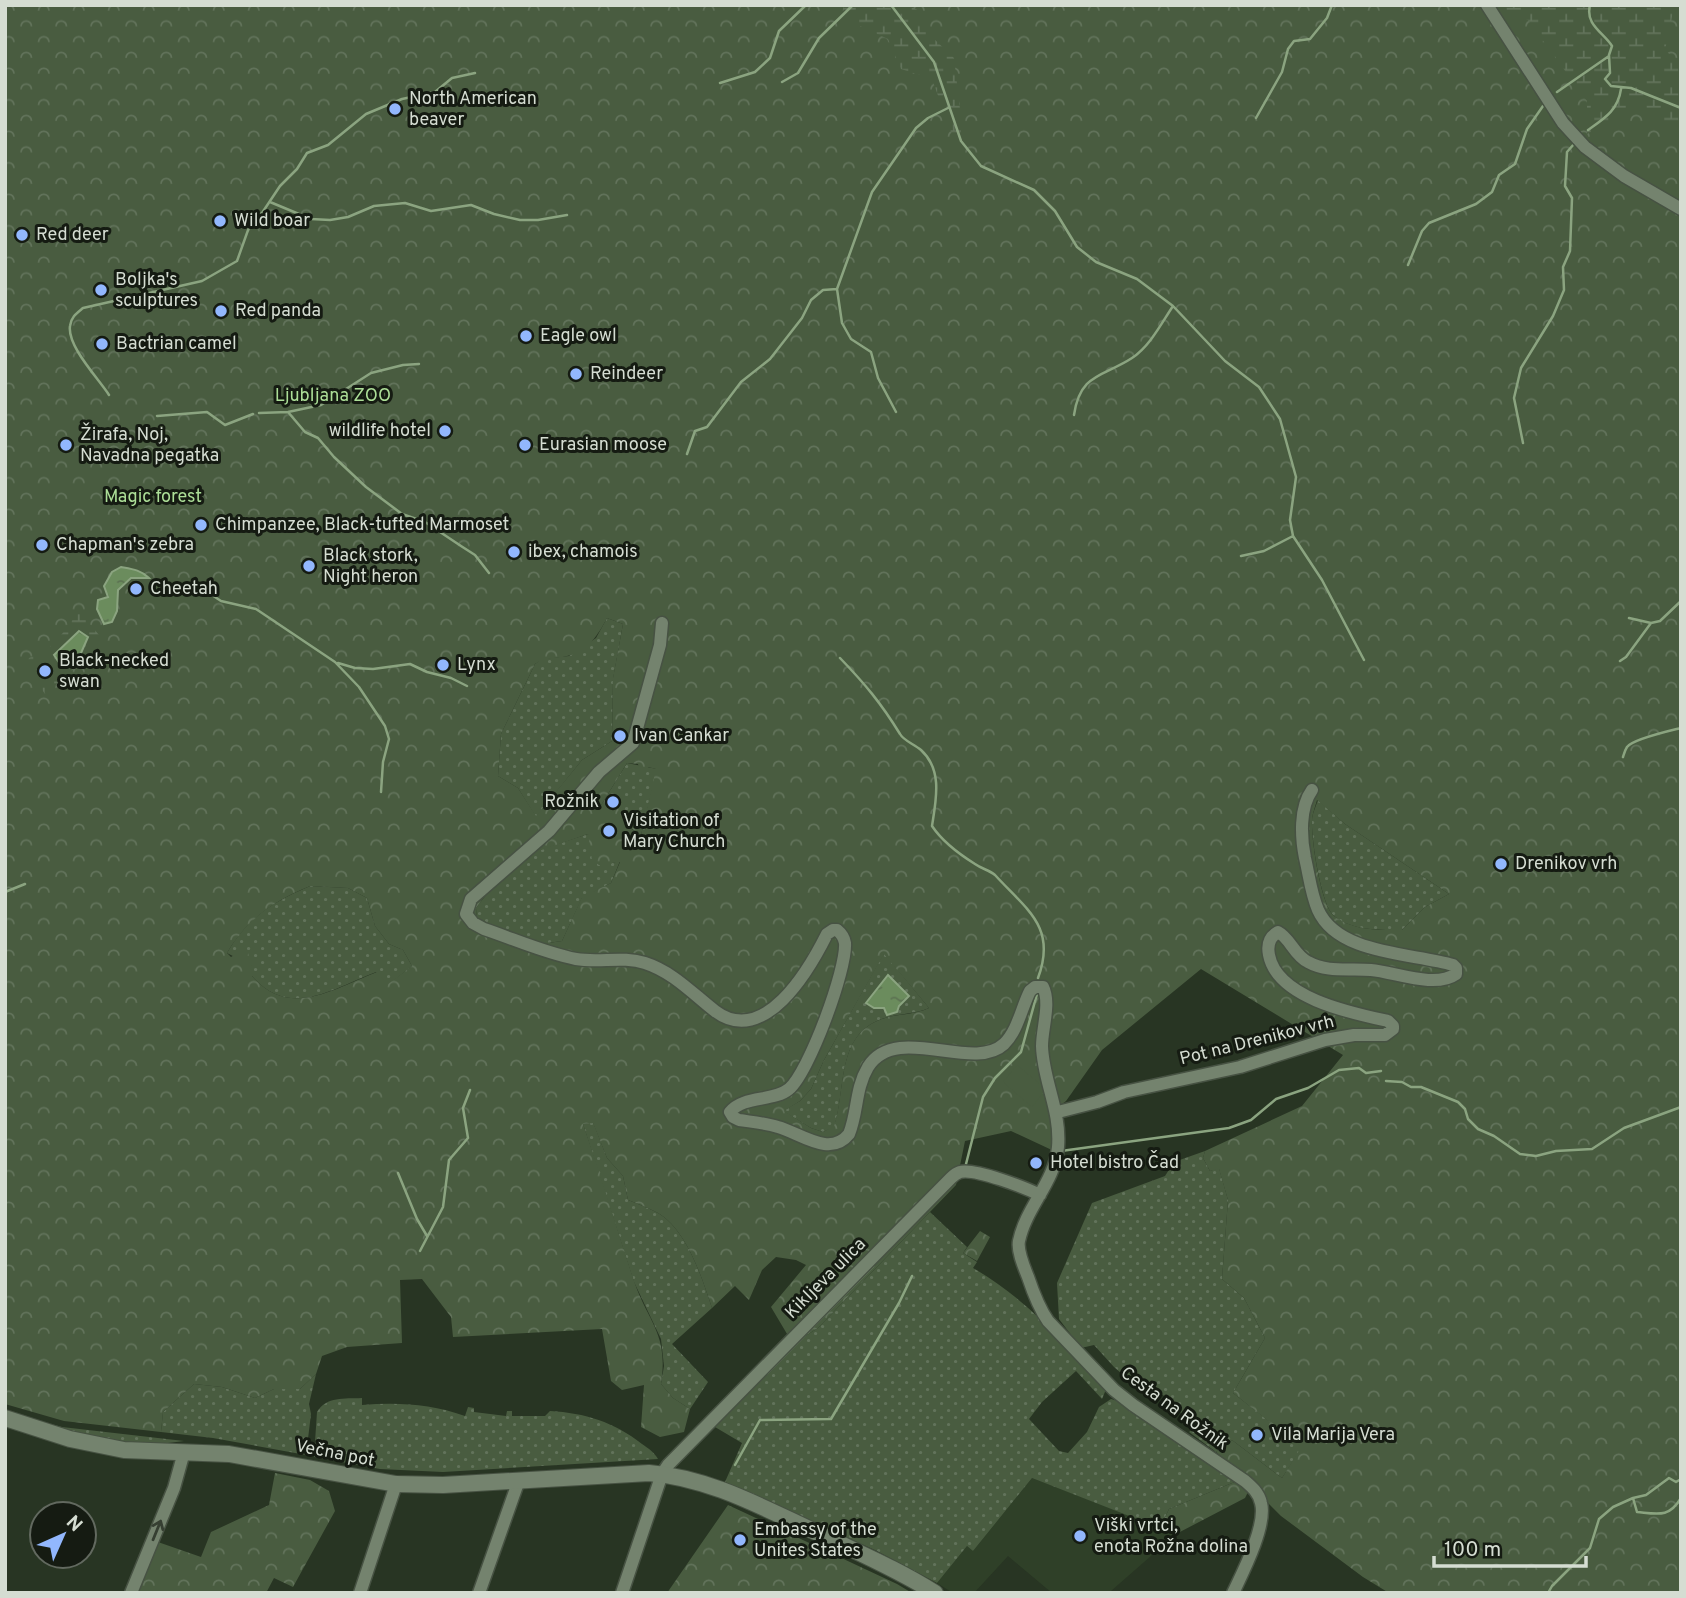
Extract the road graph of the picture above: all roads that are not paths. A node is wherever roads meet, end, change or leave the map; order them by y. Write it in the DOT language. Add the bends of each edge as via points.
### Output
graph roads {
  1 [pos="1487,5"];
  2 [pos="1681,209"];
  3 [pos="662,623"];
  4 [pos="1312,790"];
  5 [pos="1058,1112"];
  6 [pos="1040,1195"];
  7 [pos="5,1418"];
  8 [pos="184,1452"];
  9 [pos="662,1474"];
  10 [pos="519,1480"];
  11 [pos="396,1484"];
  12 [pos="131,1593"];
  13 [pos="360,1593"];
  14 [pos="479,1593"];
  15 [pos="622,1593"];
  16 [pos="935,1593"];
  17 [pos="1233,1593"];
  1 -- 2 [label="street" via="1563,123 1584,147"];
  3 -- 5 [label="street, Cesta na Rožnik" via="633,743 600,772 549,831 471,899 466,914 484,929 574,958 631,959 648,964 670,975 716,1012 743,1021 756,1019 790,991 827,934 837,930 845,940 827,1016 796,1082 782,1093 741,1104 730,1112 739,1120 780,1127 822,1144 838,1143 849,1135 862,1079 880,1054 915,1048 989,1053 1013,1033 1030,991 1043,987 1042,1048"];
  4 -- 5 [label="street, Pot na Drenikov vrh" via="1303,839 1313,895 1323,919 1335,932 1361,944 1453,965 1456,974 1420,979 1374,970 1326,969 1300,957 1278,932 1268,948 1282,979 1325,1004 1388,1021 1394,1029 1385,1035 1325,1040 1240,1067 1124,1091"];
  5 -- 6 [label="street, Cesta na Rožnik" via="1056,1161"];
  6 -- 9 [label="street, Kikljeva ulica" via="979,1174 963,1171 955,1175"];
  6 -- 17 [label="street, Cesta na Rožnik" via="1018,1242 1029,1282 1048,1321 1114,1390 1245,1481 1259,1498 1261,1521"];
  7 -- 8 [label="main road, Večna pot" via="86,1443 144,1452"];
  8 -- 11 [label="main road, Večna pot" via="229,1454"];
  12 -- 8 [label="street, one-way"];
  9 -- 10 [label="main road, Večna pot"];
  9 -- 15 [label="street"];
  9 -- 16 [label="main road, Večna pot" via="694,1479 728,1492"];
  10 -- 11 [label="main road, Večna pot"];
  10 -- 14 [label="street"];
  11 -- 13 [label="street"];
}
